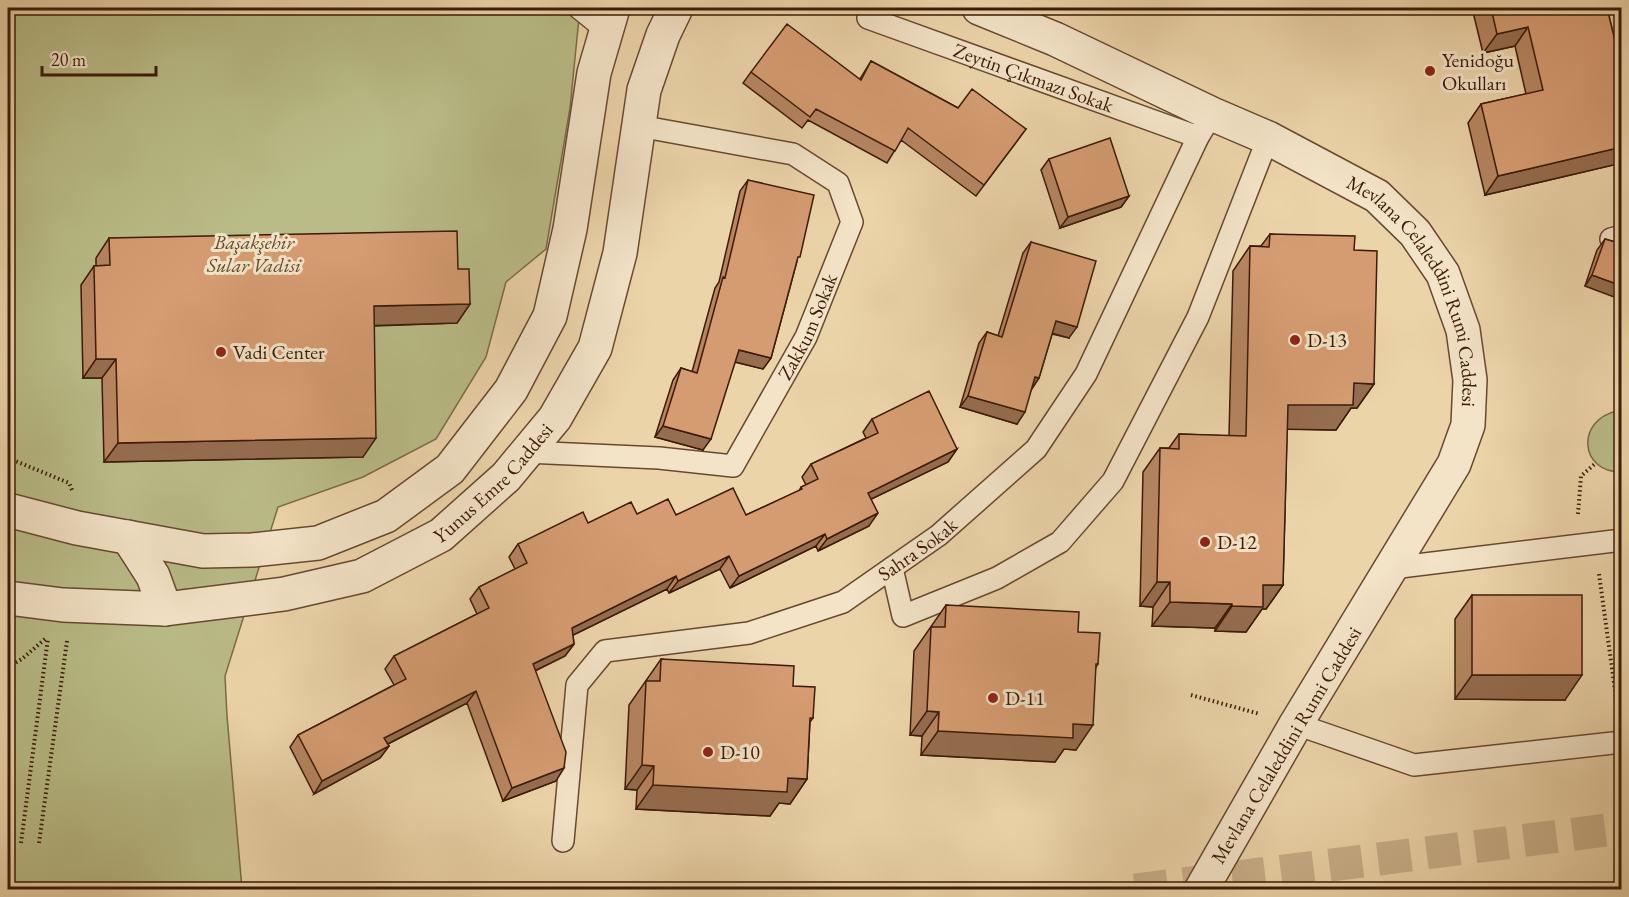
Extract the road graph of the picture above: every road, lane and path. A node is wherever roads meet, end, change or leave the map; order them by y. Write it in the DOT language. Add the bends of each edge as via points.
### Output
graph roads {
  1 [pos="579,8"];
  2 [pos="676,8"];
  3 [pos="979,8"];
  4 [pos="868,18"];
  5 [pos="609,19"];
  6 [pos="1205,125"];
  7 [pos="639,126"];
  8 [pos="1268,138"];
  9 [pos="526,452"];
  10 [pos="1596,463"];
  11 [pos="8,510"];
  12 [pos="128,537"];
  13 [pos="1622,540"];
  14 [pos="1589,544"];
  15 [pos="892,568"];
  16 [pos="1392,568"];
  17 [pos="8,598"];
  18 [pos="165,609"];
  19 [pos="48,636"];
  20 [pos="1191,695"];
  21 [pos="1618,717"];
  22 [pos="1296,724"];
  23 [pos="1622,742"];
  24 [pos="563,841"];
  25 [pos="21,843"];
  26 [pos="1201,890"];
  1 -- 5 [label="lane"];
  2 -- 7 [label="street, Yunus Emre Caddesi" via="644,90"];
  3 -- 6 [label="street, Mevlana Celaleddini Rumi Caddesi" via="1055,39"];
  4 -- 6 [label="lane, Zeytin Çıkmazı Sokak"];
  5 -- 12 [label="street, Yunus Emre Caddesi" via="594,73 570,230 550,316 511,390 450,468 386,516 318,543 203,551"];
  6 -- 8 [label="street, Mevlana Celaleddini Rumi Caddesi"];
  6 -- 15 [label="lane, Sahra Sokak" via="1086,374 1036,449 939,535"];
  7 -- 9 [label="street, Yunus Emre Caddesi" via="620,253 595,348 555,418"];
  7 -- 9 [label="lane, Zakkum Sokak" via="793,154 838,183 852,222 806,337 733,466"];
  8 -- 15 [label="lane" via="1193,327 1113,480 1060,542 997,578 903,616"];
  8 -- 16 [label="street, Mevlana Celaleddini Rumi Caddesi" via="1377,196 1415,233 1443,274 1463,330 1470,380 1468,425 1454,464"];
  9 -- 18 [label="street, Yunus Emre Caddesi" via="506,477 441,535 362,576 284,594"];
  10 -- 14 [label="path" via="1581,476 1579,486 1578,509"];
  11 -- 12 [label="street, Yunus Emre Caddesi"];
  12 -- 18 [label="street" via="153,576"];
  13 -- 14 [label="lane"];
  14 -- 16 [label="lane"];
  14 -- 21 [label="path"];
  15 -- 24 [label="lane, Sahra Sokak" via="843,602 749,633 604,651 577,685"];
  16 -- 22 [label="street, Mevlana Celaleddini Rumi Caddesi"];
  17 -- 18 [label="street, Yunus Emre Caddesi" via="63,605"];
  19 -- 25 [label="path"];
  20 -- 22 [label="path"];
  22 -- 23 [label="lane" via="1414,765"];
  22 -- 26 [label="street, Mevlana Celaleddini Rumi Caddesi"];
}
